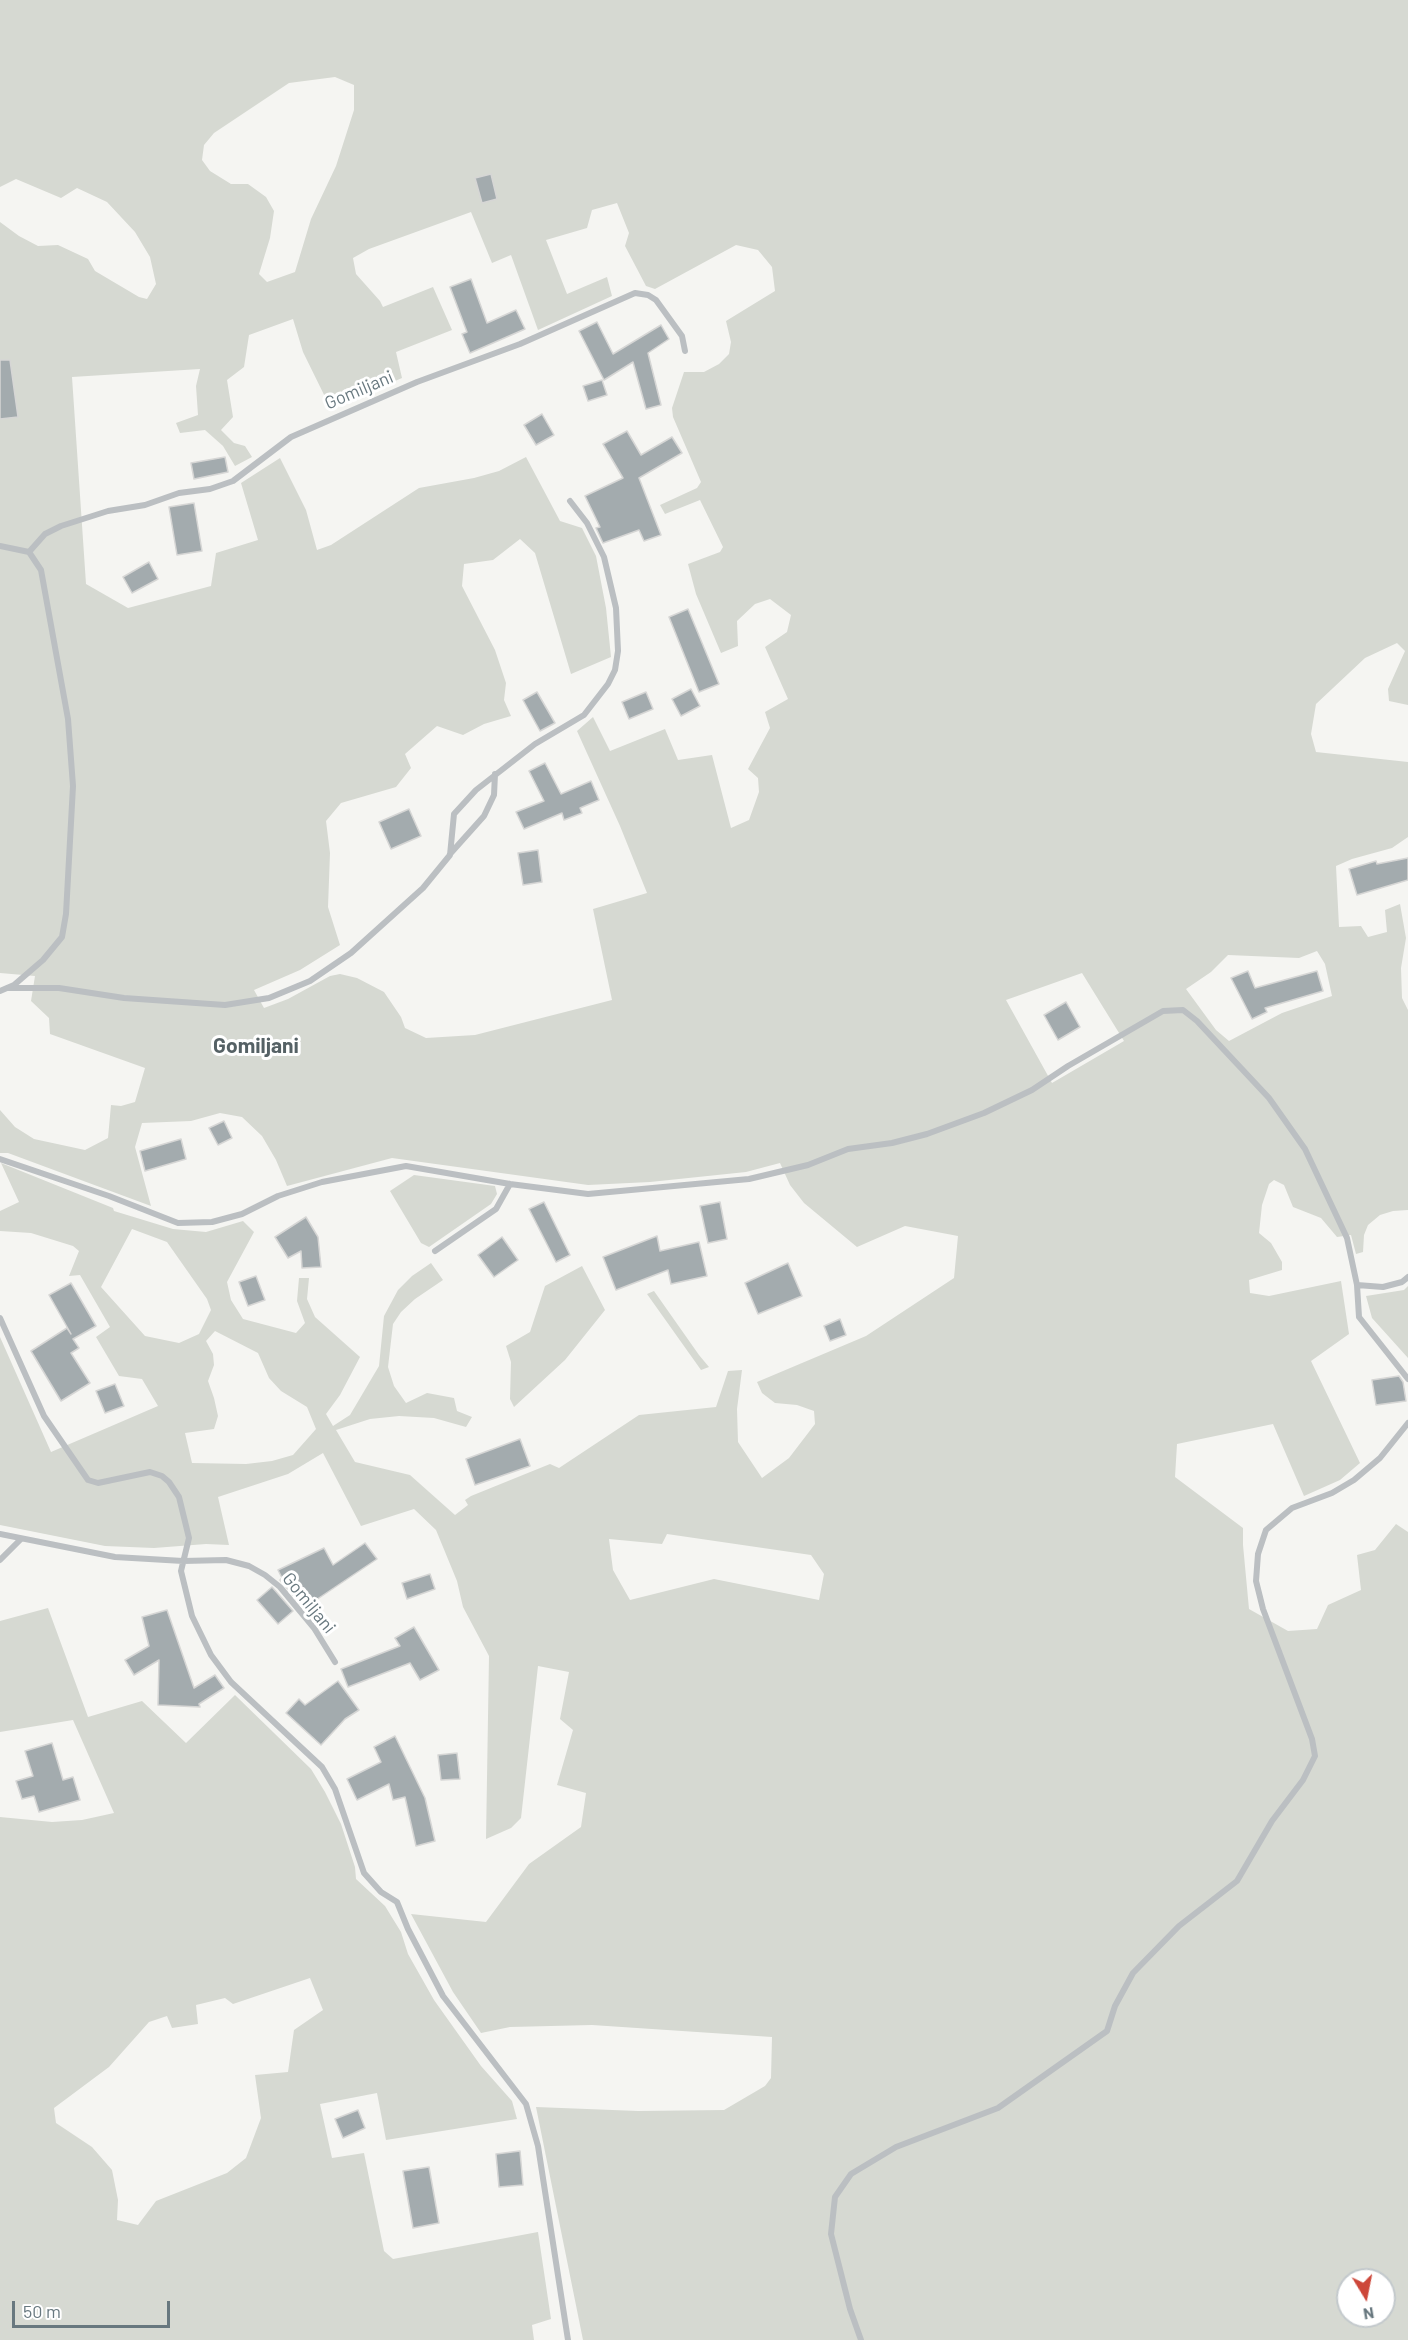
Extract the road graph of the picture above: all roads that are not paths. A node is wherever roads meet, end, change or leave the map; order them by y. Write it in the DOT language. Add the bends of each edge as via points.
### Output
graph roads {
  1 [pos="685,351"];
  2 [pos="570,501"];
  3 [pos="0,546"];
  4 [pos="29,552"];
  5 [pos="495,774"];
  6 [pos="450,855"];
  7 [pos="8,988"];
  8 [pos="0,991"];
  9 [pos="0,1159"];
  10 [pos="510,1184"];
  11 [pos="435,1251"];
  12 [pos="1408,1277"];
  13 [pos="1357,1285"];
  14 [pos="0,1318"];
  15 [pos="1408,1379"];
  16 [pos="1408,1423"];
  17 [pos="0,1534"];
  18 [pos="20,1540"];
  19 [pos="0,1560"];
  20 [pos="183,1561"];
  21 [pos="335,1662"];
  22 [pos="568,2340"];
  23 [pos="861,2340"];
  1 -- 4 [label="street, Gomiljani" via="682,336 656,300 635,293 291,436 233,481 61,526 45,534"];
  2 -- 5 [label="street" via="587,523 604,557 616,608 615,670 584,715"];
  3 -- 4 [label="street"];
  4 -- 7 [label="street" via="41,570 68,719 73,786 62,937 43,960"];
  5 -- 6 [label="street" via="494,795 484,816"];
  5 -- 6 [label="street" via="454,814"];
  6 -- 7 [label="street" via="423,888 351,953 310,981 269,998 225,1005 124,998 59,988"];
  7 -- 8 [label="street"];
  9 -- 10 [label="street" via="178,1223 212,1222 322,1182 406,1166"];
  10 -- 11 [label="street" via="496,1209"];
  10 -- 13 [label="street" via="588,1194 749,1179 808,1165 848,1149 892,1143 984,1113 1032,1090 1163,1011 1183,1010 1269,1098 1305,1149 1347,1238"];
  12 -- 13 [label="street" via="1383,1287"];
  13 -- 15 [label="street" via="1359,1317"];
  14 -- 20 [label="street" via="44,1416 88,1480 98,1483 150,1472 169,1482 179,1497 189,1538"];
  16 -- 23 [label="street" via="1380,1458 1353,1480 1293,1508 1266,1530 1258,1554 1256,1581 1315,1755 1238,1881 1179,1926 1133,1973 1107,2031 998,2108 896,2147 851,2174 835,2197 831,2234"];
  17 -- 18 [label="street, Gomiljani"];
  18 -- 19 [label="street"];
  18 -- 20 [label="street, Gomiljani" via="115,1557"];
  20 -- 21 [label="street, Gomiljani" via="226,1560 265,1575 314,1628"];
  20 -- 22 [label="street" via="181,1571 192,1616 211,1655 231,1683 322,1767 335,1789 364,1873 381,1892 397,1902 443,1996 526,2103 538,2146"];
}
